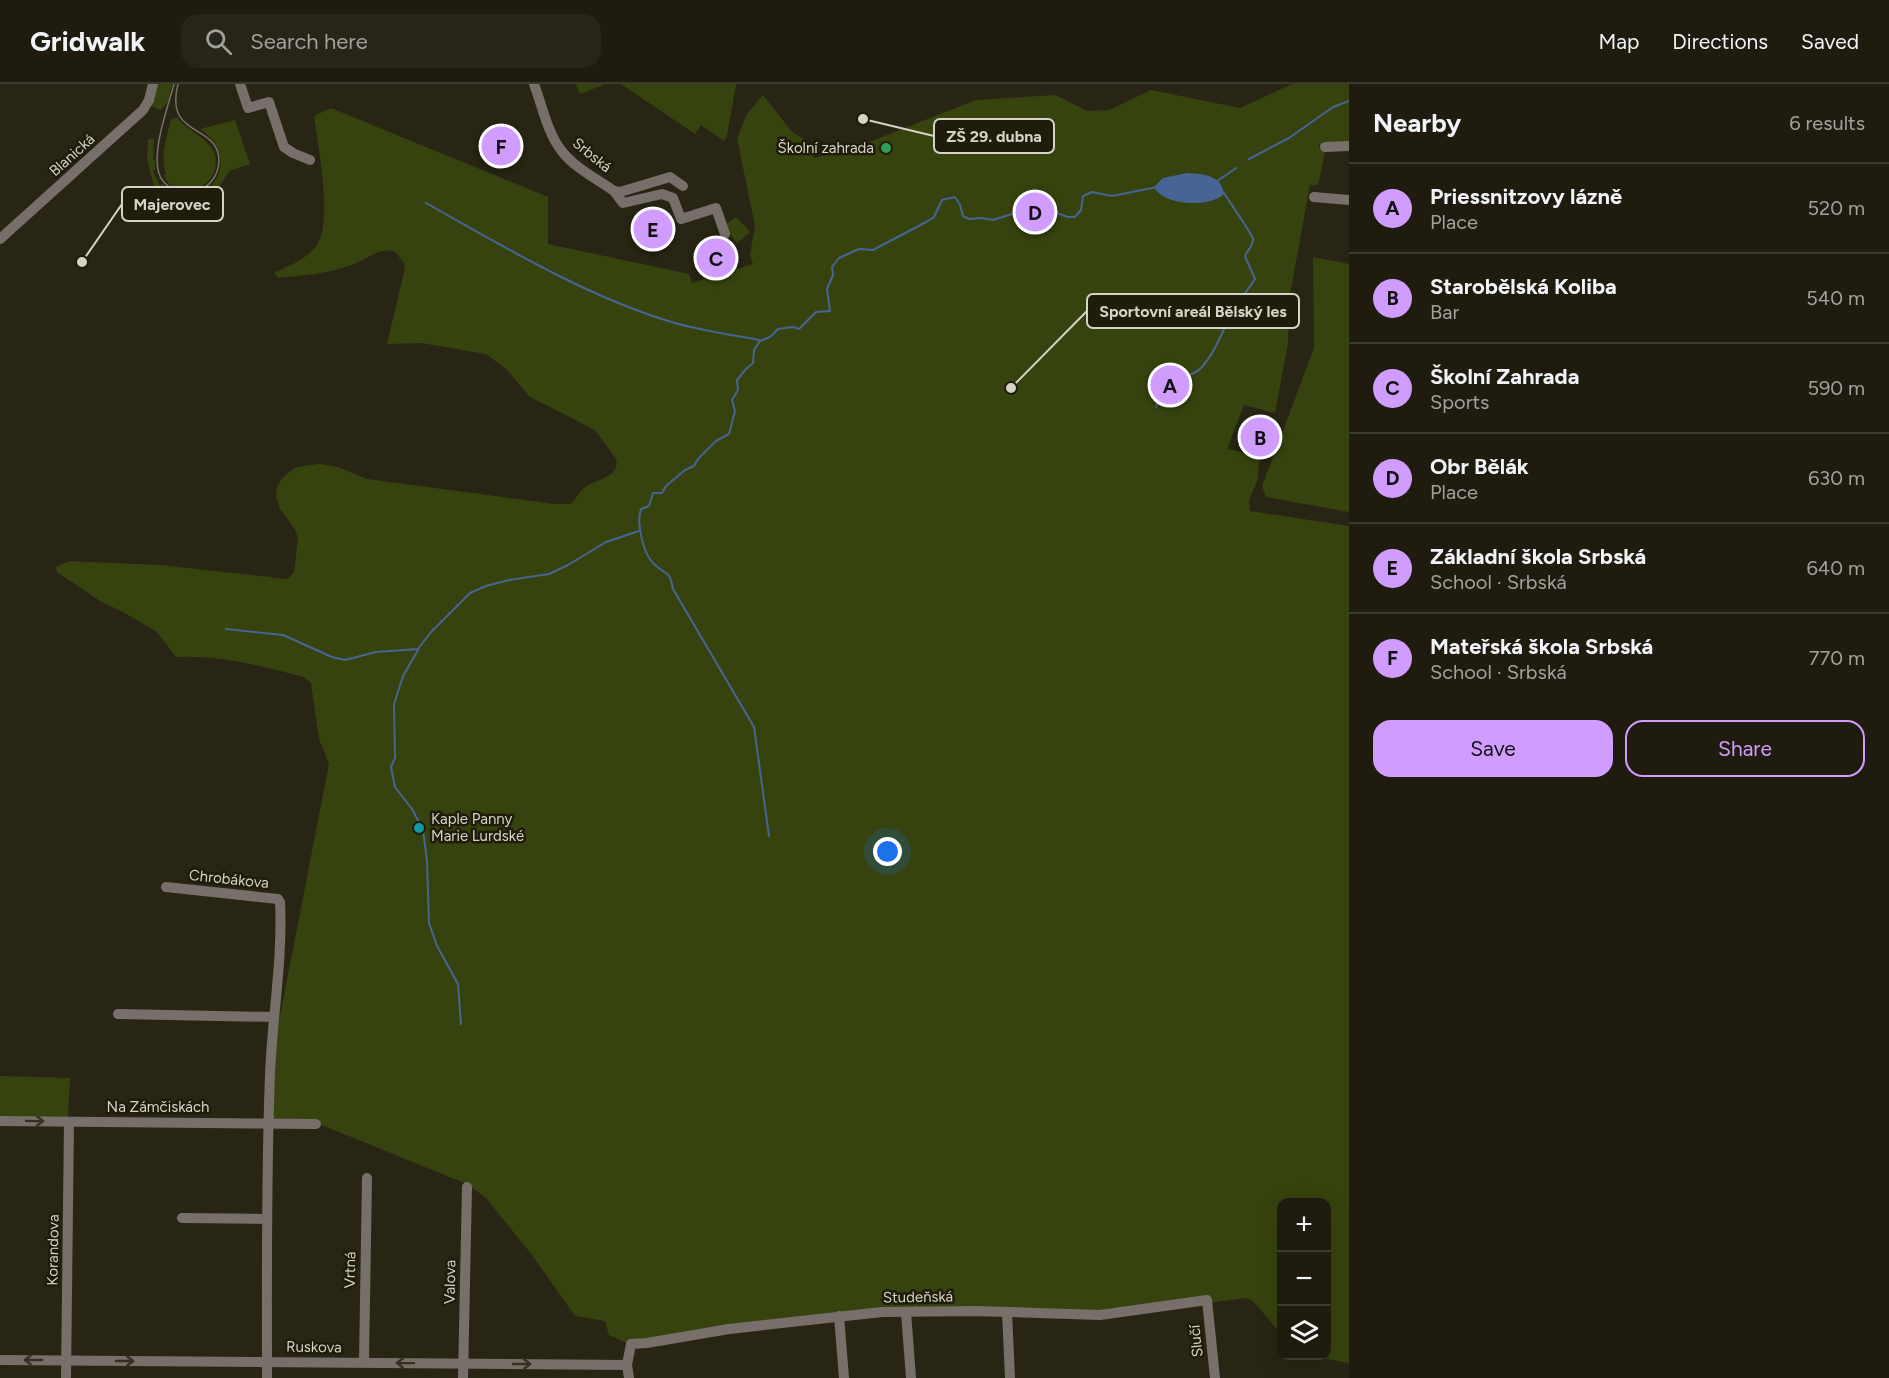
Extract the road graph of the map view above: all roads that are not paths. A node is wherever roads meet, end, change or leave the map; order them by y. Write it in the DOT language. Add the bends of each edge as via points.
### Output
graph roads {
  1 [pos="153,84"];
  2 [pos="240,84"];
  3 [pos="534,84"];
  4 [pos="1349,146"];
  5 [pos="1325,147"];
  6 [pos="310,160"];
  7 [pos="683,186"];
  8 [pos="614,191"];
  9 [pos="1314,197"];
  10 [pos="1349,200"];
  11 [pos="725,234"];
  12 [pos="0,239"];
  13 [pos="166,887"];
  14 [pos="118,1014"];
  15 [pos="274,1017"];
  16 [pos="0,1121"];
  17 [pos="69,1122"];
  18 [pos="268,1123"];
  19 [pos="316,1124"];
  20 [pos="367,1178"];
  21 [pos="467,1187"];
  22 [pos="182,1218"];
  23 [pos="267,1219"];
  24 [pos="1207,1300"];
  25 [pos="906,1312"];
  26 [pos="1007,1312"];
  27 [pos="839,1316"];
  28 [pos="0,1360"];
  29 [pos="66,1360"];
  30 [pos="267,1361"];
  31 [pos="364,1362"];
  32 [pos="463,1364"];
  33 [pos="627,1365"];
  34 [pos="66,1378"];
  35 [pos="267,1378"];
  36 [pos="463,1378"];
  37 [pos="629,1378"];
  38 [pos="844,1378"];
  39 [pos="911,1378"];
  40 [pos="1010,1378"];
  41 [pos="1215,1378"];
  1 -- 12 [label="street, Blanická" via="143,110"];
  2 -- 6 [label="street" via="248,108 269,102 284,147"];
  3 -- 8 [label="street, Srbská" via="562,152"];
  4 -- 5 [label="street"];
  7 -- 8 [label="street, Srbská" via="670,177"];
  8 -- 11 [label="street" via="623,203 662,194 673,198 681,219 716,208"];
  9 -- 10 [label="street"];
  13 -- 15 [label="street, Chrobákova" via="278,899 281,924"];
  14 -- 15 [label="street"];
  15 -- 18 [label="street, Chrobákova"];
  16 -- 17 [label="street, Na Zámčiskách, one-way"];
  17 -- 18 [label="street, Na Zámčiskách"];
  17 -- 29 [label="street, Korandova"];
  18 -- 19 [label="street, Na Zámčiskách"];
  18 -- 23 [label="street, Chrobákova"];
  20 -- 31 [label="street, Vrtná"];
  21 -- 32 [label="street, Valova"];
  22 -- 23 [label="street"];
  23 -- 30 [label="street, Chrobákova"];
  24 -- 26 [label="street, Studeňská" via="1100,1315"];
  24 -- 41 [label="street, Slučí"];
  25 -- 26 [label="street, Studeňská"];
  25 -- 27 [label="street, Studeňská"];
  25 -- 39 [label="street"];
  26 -- 40 [label="street"];
  27 -- 33 [label="street, Studeňská" via="631,1344"];
  27 -- 38 [label="street"];
  29 -- 28 [label="street, Ruskova, one-way"];
  29 -- 30 [label="street, Ruskova, one-way"];
  29 -- 34 [label="street, Korandova"];
  30 -- 31 [label="street, Ruskova"];
  30 -- 35 [label="street, Chrobákova"];
  32 -- 31 [label="street, Ruskova, one-way"];
  32 -- 33 [label="street, Ruskova, one-way"];
  32 -- 36 [label="street, Valova"];
  33 -- 37 [label="street"];
}
